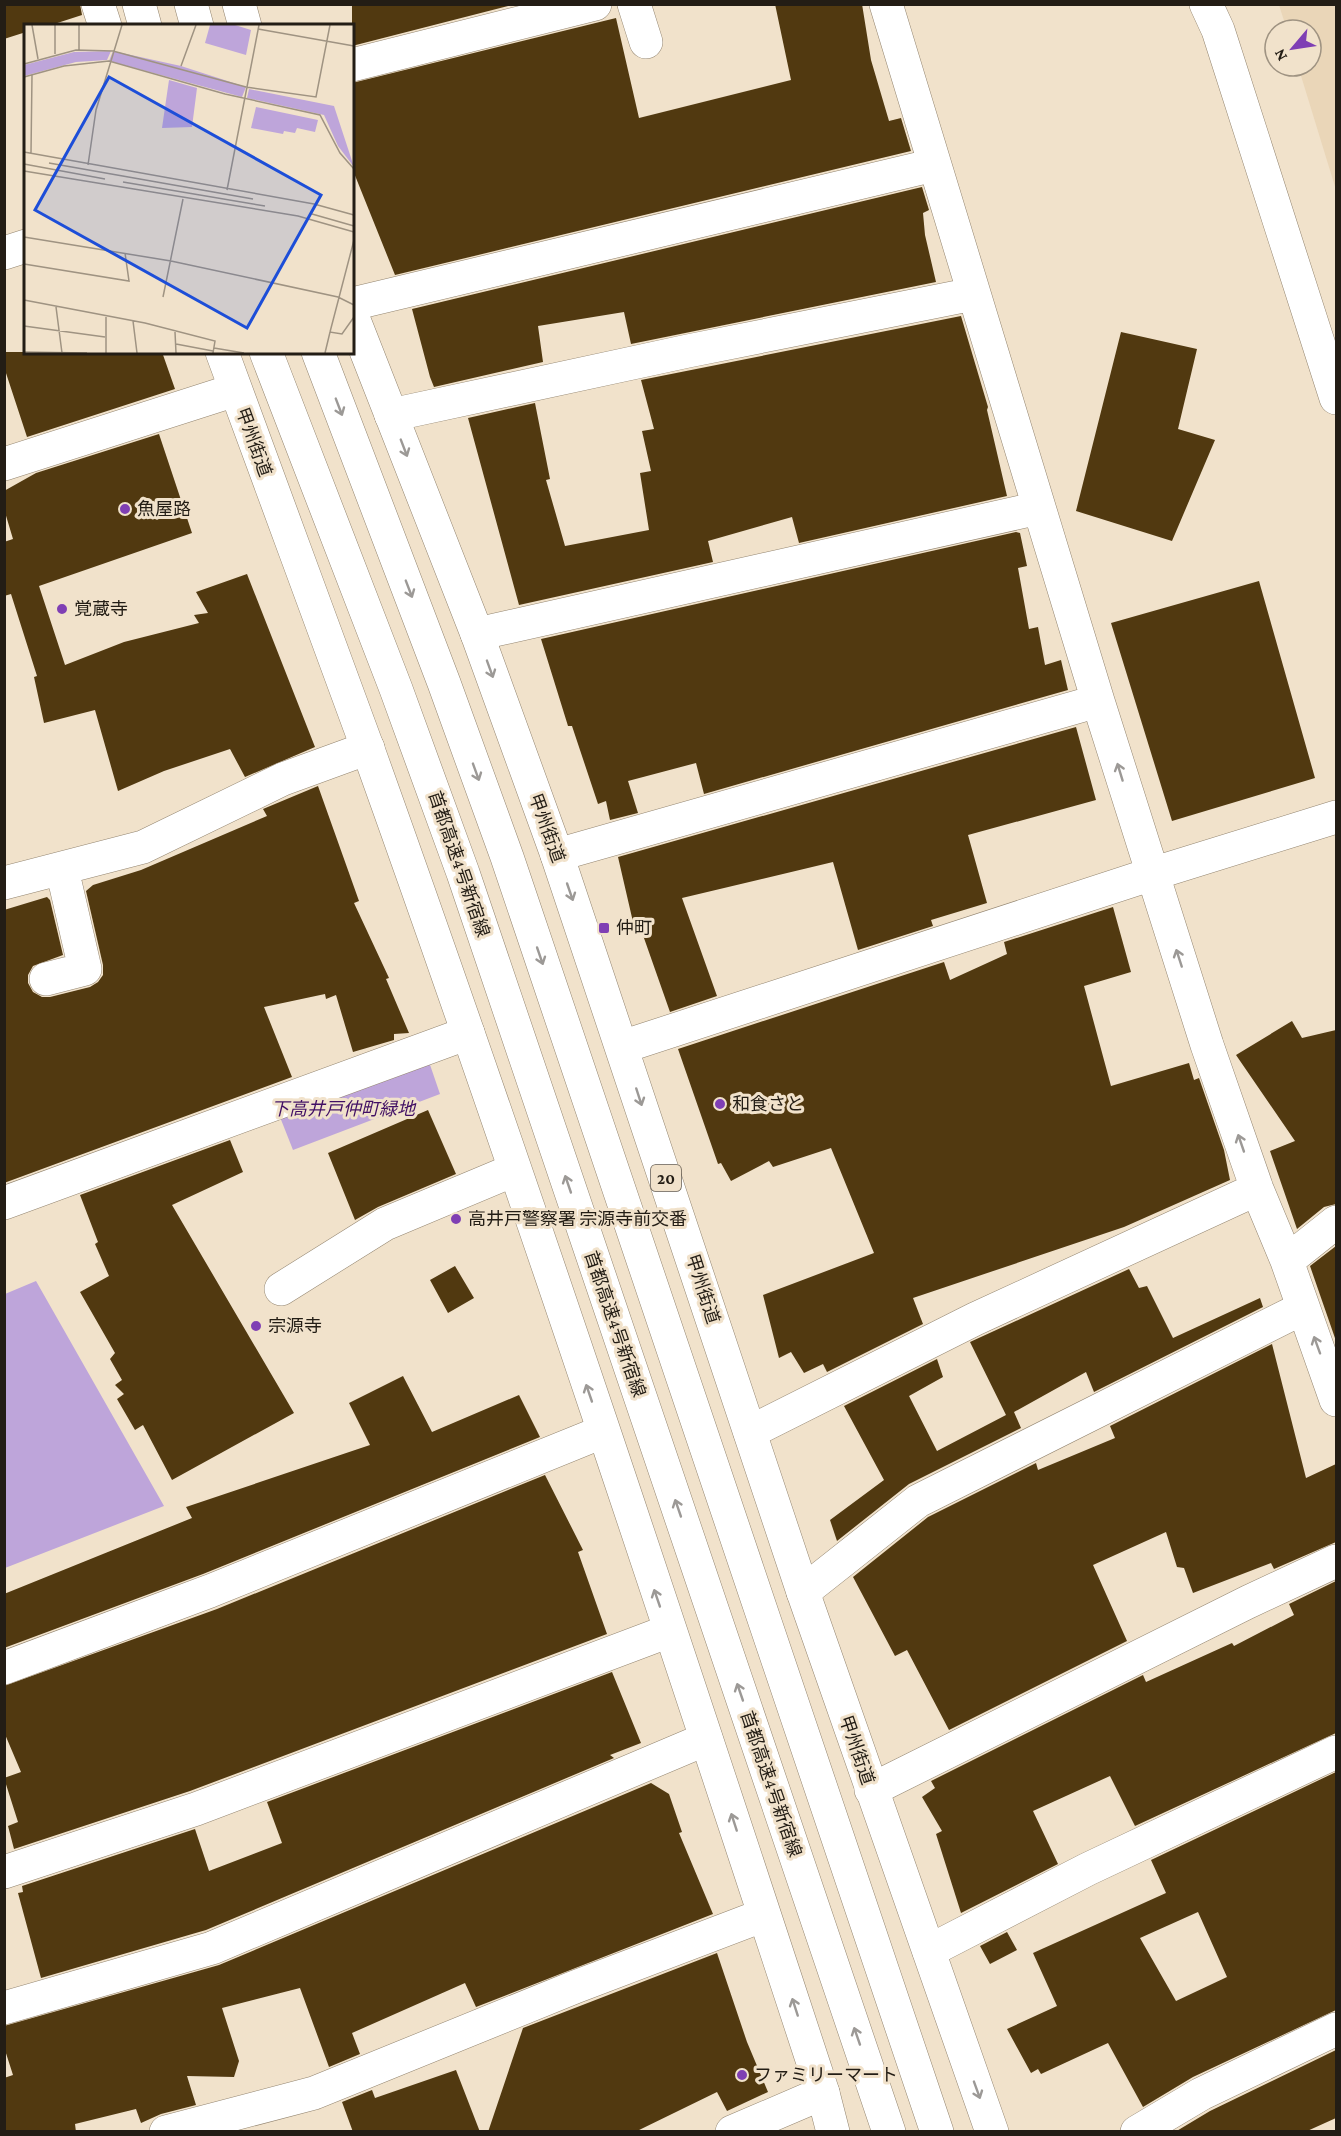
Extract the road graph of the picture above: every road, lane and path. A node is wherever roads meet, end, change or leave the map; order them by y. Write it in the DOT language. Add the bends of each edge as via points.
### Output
graph roads {
  1 [pos="98,4"];
  2 [pos="139,4"];
  3 [pos="191,4"];
  4 [pos="238,4"];
  5 [pos="595,4"];
  6 [pos="634,4"];
  7 [pos="886,4"];
  8 [pos="1206,4"];
  9 [pos="104,24"];
  10 [pos="144,24"];
  11 [pos="196,24"];
  12 [pos="244,24"];
  13 [pos="646,42"];
  14 [pos="354,64"];
  15 [pos="934,165"];
  16 [pos="24,247"];
  17 [pos="4,253"];
  18 [pos="973,294"];
  19 [pos="354,304"];
  20 [pos="354,320"];
  21 [pos="223,354"];
  22 [pos="267,354"];
  23 [pos="319,354"];
  24 [pos="235,390"];
  25 [pos="1336,398"];
  26 [pos="391,415"];
  27 [pos="4,464"];
  28 [pos="1039,508"];
  29 [pos="477,634"];
  30 [pos="1098,701"];
  31 [pos="368,748"];
  32 [pos="1336,817"];
  33 [pos="557,855"];
  34 [pos="62,869"];
  35 [pos="1152,874"];
  36 [pos="4,883"];
  37 [pos="46,979"];
  38 [pos="468,1033"];
  39 [pos="622,1047"];
  40 [pos="514,1170"];
  41 [pos="1257,1189"];
  42 [pos="4,1203"];
  43 [pos="1336,1222"];
  44 [pos="1287,1261"];
  45 [pos="281,1289"];
  46 [pos="1303,1308"];
  47 [pos="1336,1400"];
  48 [pos="602,1432"];
  49 [pos="750,1432"];
  50 [pos="1336,1561"];
  51 [pos="803,1592"];
  52 [pos="669,1630"];
  53 [pos="4,1668"];
  54 [pos="706,1739"];
  55 [pos="1336,1752"];
  56 [pos="871,1790"];
  57 [pos="4,1872"];
  58 [pos="764,1915"];
  59 [pos="928,1951"];
  60 [pos="4,2008"];
  61 [pos="1336,2029"];
  62 [pos="823,2093"];
  63 [pos="166,2132"];
  64 [pos="732,2132"];
  65 [pos="833,2132"];
  66 [pos="889,2132"];
  67 [pos="938,2132"];
  68 [pos="992,2132"];
  69 [pos="1137,2132"];
  1 -- 9 [label="main road"];
  2 -- 10 [label="main road"];
  3 -- 11 [label="main road"];
  4 -- 12 [label="main road"];
  5 -- 14 [label="main road"];
  6 -- 13 [label="main road"];
  7 -- 15 [label="main road"];
  8 -- 25 [label="main road" via="1218,30"];
  15 -- 18 [label="main road"];
  15 -- 19 [label="main road"];
  16 -- 17 [label="main road"];
  18 -- 26 [label="main road"];
  18 -- 28 [label="main road"];
  20 -- 26 [label="main road, 甲州街道 / 20"];
  21 -- 24 [label="main road, 甲州街道"];
  66 -- 22 [label="main road, 首都高速4号新宿線, one-way" via="463,873"];
  23 -- 67 [label="main road, one-way" via="507,857"];
  24 -- 27 [label="main road"];
  24 -- 31 [label="main road, 甲州街道"];
  26 -- 29 [label="main road, 甲州街道 / 20, one-way"];
  28 -- 29 [label="main road"];
  28 -- 30 [label="main road"];
  29 -- 33 [label="main road, 甲州街道 / 20, one-way"];
  30 -- 33 [label="main road"];
  35 -- 30 [label="main road, one-way"];
  31 -- 34 [label="main road" via="284,779 143,847"];
  31 -- 38 [label="main road, 甲州街道"];
  32 -- 35 [label="main road"];
  33 -- 39 [label="main road, 甲州街道 / 20, one-way"];
  34 -- 36 [label="main road"];
  34 -- 37 [label="main road" via="85,969"];
  35 -- 39 [label="main road"];
  41 -- 35 [label="main road, one-way"];
  38 -- 40 [label="main road, 甲州街道"];
  38 -- 42 [label="main road"];
  39 -- 49 [label="main road, 甲州街道 / 20, one-way"];
  40 -- 45 [label="main road" via="385,1224"];
  48 -- 40 [label="main road, 甲州街道, one-way"];
  41 -- 44 [label="main road"];
  41 -- 49 [label="main road" via="975,1319"];
  43 -- 44 [label="main road"];
  44 -- 46 [label="main road"];
  47 -- 46 [label="main road, one-way"];
  46 -- 51 [label="main road" via="918,1501"];
  52 -- 48 [label="main road, 甲州街道, one-way"];
  48 -- 53 [label="main road" via="210,1591"];
  49 -- 51 [label="main road, 甲州街道 / 20"];
  50 -- 56 [label="main road"];
  51 -- 56 [label="main road, 甲州街道 / 20"];
  52 -- 54 [label="main road, 甲州街道"];
  52 -- 57 [label="main road" via="196,1809"];
  58 -- 54 [label="main road, 甲州街道, one-way"];
  54 -- 60 [label="main road" via="212,1948"];
  55 -- 59 [label="main road" via="1088,1869"];
  56 -- 59 [label="main road, 甲州街道 / 20"];
  62 -- 58 [label="main road, 甲州街道, one-way"];
  58 -- 63 [label="main road" via="314,2093"];
  59 -- 68 [label="main road, 甲州街道 / 20, one-way"];
  61 -- 69 [label="main road" via="1201,2094"];
  62 -- 64 [label="main road"];
  62 -- 65 [label="main road, 甲州街道"];
}
